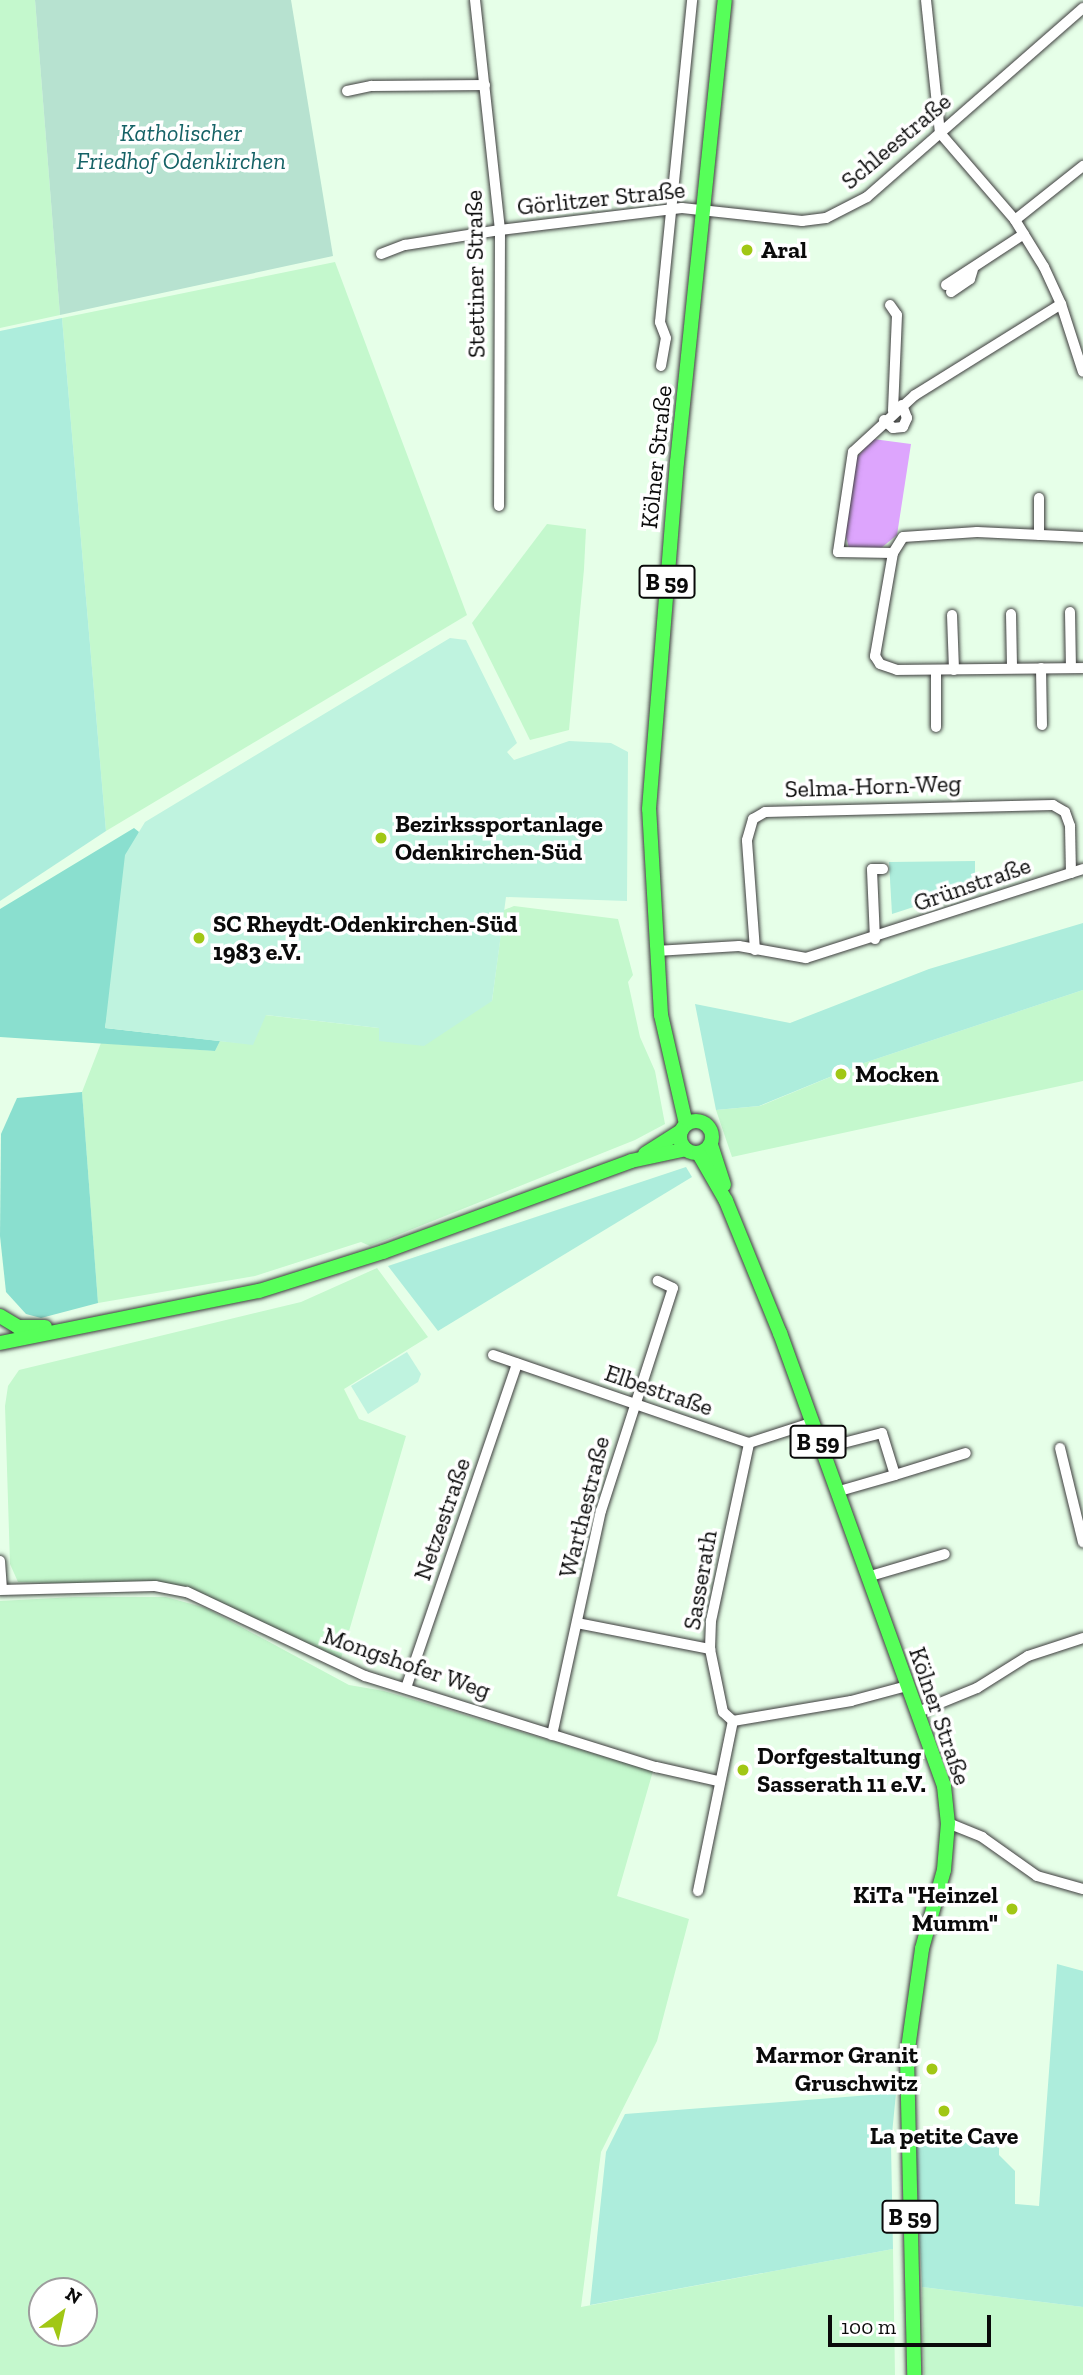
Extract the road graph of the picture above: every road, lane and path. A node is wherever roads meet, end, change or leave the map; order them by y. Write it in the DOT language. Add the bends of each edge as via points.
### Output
graph roads {
  1 [pos="475,0"];
  2 [pos="692,0"];
  3 [pos="725,0"];
  4 [pos="926,0"];
  5 [pos="1083,8"];
  6 [pos="485,85"];
  7 [pos="346,91"];
  8 [pos="940,133"];
  9 [pos="1083,166"];
  10 [pos="702,208"];
  11 [pos="671,209"];
  12 [pos="1015,220"];
  13 [pos="500,230"];
  14 [pos="1024,234"];
  15 [pos="381,254"];
  16 [pos="949,288"];
  17 [pos="1061,304"];
  18 [pos="890,305"];
  19 [pos="661,366"];
  20 [pos="1083,372"];
  21 [pos="897,408"];
  22 [pos="884,420"];
  23 [pos="1039,498"];
  24 [pos="499,506"];
  25 [pos="1039,535"];
  26 [pos="1083,537"];
  27 [pos="893,553"];
  28 [pos="1070,612"];
  29 [pos="1010,614"];
  30 [pos="952,615"];
  31 [pos="1012,668"];
  32 [pos="1041,668"];
  33 [pos="1077,668"];
  34 [pos="954,670"];
  35 [pos="936,671"];
  36 [pos="1042,725"];
  37 [pos="936,727"];
  38 [pos="883,869"];
  39 [pos="1083,869"];
  40 [pos="1071,873"];
  41 [pos="875,939"];
  42 [pos="755,950"];
  43 [pos="656,951"];
  44 [pos="690,1125"];
  45 [pos="698,1150"];
  46 [pos="631,1161"];
  47 [pos="658,1282"];
  48 [pos="0,1316"];
  49 [pos="119,1320"];
  50 [pos="0,1343"];
  51 [pos="493,1355"];
  52 [pos="517,1363"];
  53 [pos="634,1402"];
  54 [pos="811,1423"];
  55 [pos="749,1443"];
  56 [pos="1060,1448"];
  57 [pos="820,1449"];
  58 [pos="966,1453"];
  59 [pos="895,1475"];
  60 [pos="836,1492"];
  61 [pos="1083,1542"];
  62 [pos="945,1554"];
  63 [pos="0,1561"];
  64 [pos="867,1577"];
  65 [pos="1,1590"];
  66 [pos="577,1623"];
  67 [pos="1083,1638"];
  68 [pos="710,1649"];
  69 [pos="907,1686"];
  70 [pos="406,1688"];
  71 [pos="918,1712"];
  72 [pos="733,1721"];
  73 [pos="552,1735"];
  74 [pos="718,1781"];
  75 [pos="948,1823"];
  76 [pos="1083,1889"];
  77 [pos="698,1891"];
  78 [pos="914,2375"];
  1 -- 6 [label="street, Stettiner Straße"];
  2 -- 11 [label="street, Kölner Straße"];
  3 -- 10 [label="main road, Kölner Straße / B 59"];
  4 -- 8 [label="street"];
  5 -- 8 [label="street, Schleestraße"];
  6 -- 7 [label="street" via="371,86"];
  6 -- 13 [label="street, Stettiner Straße"];
  8 -- 10 [label="street, Schleestraße" via="867,197 826,218 802,221"];
  8 -- 12 [label="street"];
  9 -- 12 [label="street"];
  10 -- 11 [label="street, Görlitzer Straße"];
  10 -- 43 [label="main road, Kölner Straße / B 59" via="649,808"];
  11 -- 13 [label="street, Görlitzer Straße"];
  11 -- 19 [label="street, Kölner Straße" via="660,322 666,338"];
  12 -- 14 [label="street"];
  13 -- 15 [label="street, Görlitzer Straße" via="405,245"];
  13 -- 24 [label="street, Stettiner Straße"];
  14 -- 16 [label="street"];
  14 -- 17 [label="street"];
  17 -- 20 [label="street"];
  17 -- 21 [label="street"];
  18 -- 21 [label="street" via="897,315"];
  21 -- 22 [label="street"];
  21 -- 22 [label="street" via="907,418 903,427 893,428"];
  22 -- 27 [label="street" via="849,459 838,552"];
  23 -- 25 [label="street"];
  25 -- 26 [label="street"];
  25 -- 27 [label="street" via="921,533 903,537"];
  27 -- 35 [label="street" via="875,656 880,664 897,670"];
  28 -- 33 [label="street"];
  29 -- 31 [label="street"];
  30 -- 34 [label="street"];
  31 -- 32 [label="street"];
  31 -- 34 [label="street"];
  32 -- 33 [label="street"];
  32 -- 36 [label="street"];
  34 -- 35 [label="street"];
  35 -- 37 [label="street"];
  38 -- 41 [label="street, Grünstraße" via="873,869"];
  39 -- 40 [label="street, Grünstraße"];
  40 -- 41 [label="street, Grünstraße"];
  40 -- 42 [label="street, Selma-Horn-Weg" via="1070,826 1065,812 1053,805 765,812 753,819 747,840"];
  41 -- 42 [label="street, Grünstraße" via="806,958"];
  42 -- 43 [label="street, Grünstraße" via="691,947"];
  43 -- 44 [label="main road, Kölner Straße / B 59" via="666,1045"];
  44 -- 45 [label="main road, Kölner Straße / B 59"];
  44 -- 45 [label="main road, Kölner Straße / B 59" via="711,1131"];
  44 -- 46 [label="main road"];
  45 -- 46 [label="main road"];
  45 -- 54 [label="main road, Kölner Straße / B 59" via="726,1200"];
  46 -- 49 [label="main road" via="383,1252 259,1291"];
  47 -- 53 [label="street, Warthestraße" via="673,1287"];
  48 -- 49 [label="main road" via="18,1327"];
  49 -- 50 [label="main road"];
  51 -- 52 [label="street, Elbestraße"];
  52 -- 53 [label="street, Elbestraße"];
  52 -- 70 [label="street, Netzestraße"];
  53 -- 55 [label="street, Elbestraße"];
  53 -- 66 [label="street, Warthestraße" via="601,1511"];
  54 -- 55 [label="street"];
  54 -- 57 [label="main road, Kölner Straße / B 59"];
  55 -- 68 [label="street, Sasserath" via="711,1621"];
  56 -- 61 [label="street"];
  57 -- 59 [label="street" via="882,1433"];
  57 -- 60 [label="main road, Kölner Straße / B 59"];
  58 -- 59 [label="street"];
  59 -- 60 [label="street"];
  60 -- 64 [label="main road, Kölner Straße / B 59"];
  62 -- 64 [label="street"];
  63 -- 65 [label="street"];
  64 -- 69 [label="main road, Kölner Straße / B 59"];
  65 -- 70 [label="street, Mongshofer Weg" via="155,1586 187,1592 332,1663"];
  66 -- 68 [label="street"];
  66 -- 73 [label="street, Warthestraße"];
  67 -- 71 [label="street" via="1028,1656 977,1688"];
  68 -- 72 [label="street, Sasserath" via="723,1712"];
  69 -- 71 [label="main road, Kölner Straße / B 59"];
  69 -- 72 [label="street" via="851,1701"];
  70 -- 73 [label="street, Mongshofer Weg"];
  71 -- 75 [label="main road, Kölner Straße / B 59" via="944,1786"];
  72 -- 74 [label="street"];
  73 -- 74 [label="street, Mongshofer Weg"];
  74 -- 77 [label="street"];
  75 -- 76 [label="street" via="974,1832 1037,1876"];
  75 -- 78 [label="main road, Kölner Straße / B 59" via="944,1870 922,1949 907,2056"];
}
